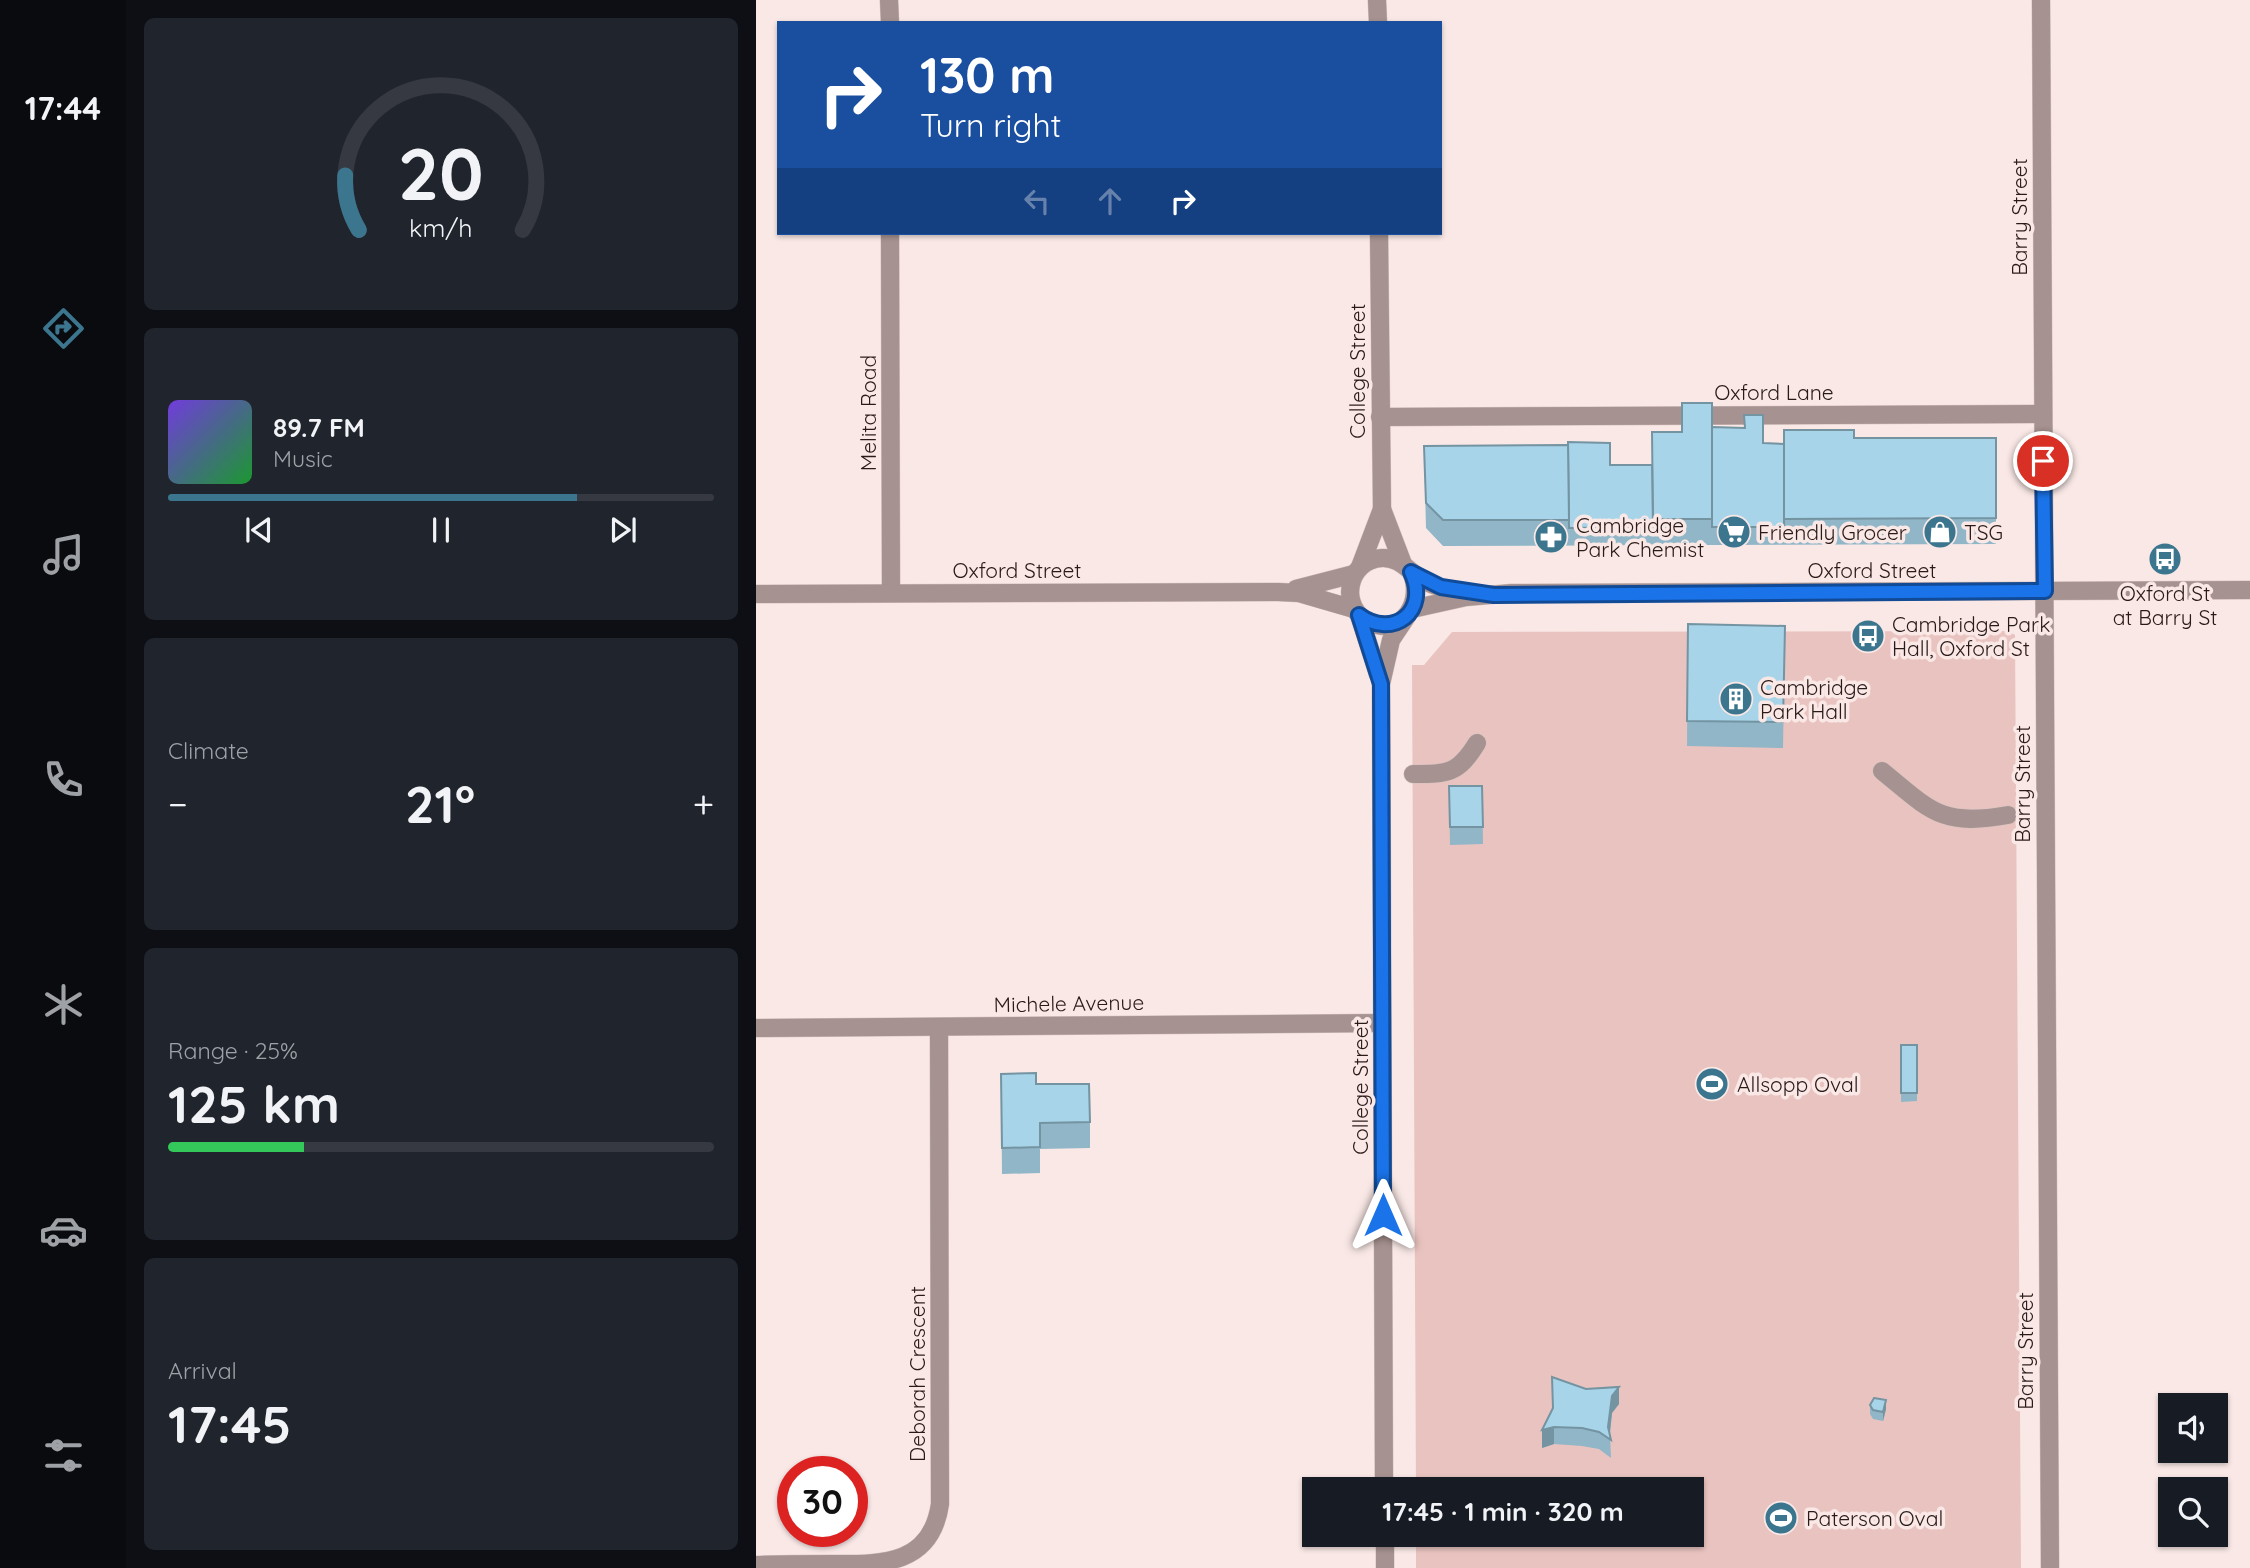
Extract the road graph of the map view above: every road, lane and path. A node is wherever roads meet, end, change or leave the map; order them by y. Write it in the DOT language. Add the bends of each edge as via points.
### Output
graph roads {
  1 [pos="889,0"];
  2 [pos="1377,0"];
  3 [pos="2041,0"];
  4 [pos="890,21"];
  5 [pos="1378,21"];
  6 [pos="890,235"];
  7 [pos="1379,235"];
  8 [pos="2043,414"];
  9 [pos="1380,417"];
  10 [pos="1382,509"];
  11 [pos="1407,568"];
  12 [pos="1357,570"];
  13 [pos="2250,590"];
  14 [pos="2045,591"];
  15 [pos="1278,592"];
  16 [pos="891,593"];
  17 [pos="756,594"];
  18 [pos="1494,595"];
  19 [pos="1357,612"];
  20 [pos="1410,613"];
  21 [pos="1381,684"];
  22 [pos="1477,743"];
  23 [pos="1882,771"];
  24 [pos="1413,774"];
  25 [pos="2008,815"];
  26 [pos="1382,1023"];
  27 [pos="939,1027"];
  28 [pos="756,1028"];
  29 [pos="1384,1477"];
  30 [pos="1385,1547"];
  31 [pos="756,1564"];
  32 [pos="1385,1568"];
  33 [pos="2050,1568"];
  1 -- 4 [label="street"];
  2 -- 5 [label="street"];
  3 -- 8 [label="street, Barry Street"];
  6 -- 16 [label="street, Melita Road"];
  7 -- 9 [label="street, College Street"];
  8 -- 9 [label="street, Oxford Lane"];
  8 -- 14 [label="street, Barry Street"];
  9 -- 10 [label="street, College Street"];
  10 -- 11 [label="street, College Street"];
  10 -- 12 [label="street, College Street" via="1370,550"];
  11 -- 12 [label="street" via="1381,558"];
  11 -- 18 [label="street, Oxford Street" via="1441,587"];
  11 -- 20 [label="street" via="1417,591"];
  12 -- 15 [label="street, Oxford Street"];
  12 -- 19 [label="street" via="1349,591"];
  13 -- 14 [label="street, Oxford Street"];
  14 -- 18 [label="street, Oxford Street"];
  14 -- 33 [label="street, Barry Street"];
  15 -- 16 [label="street, Oxford Street"];
  15 -- 19 [label="street, Oxford Street" via="1299,593"];
  16 -- 17 [label="street, Oxford Street"];
  18 -- 20 [label="street, Oxford Street" via="1466,597"];
  19 -- 20 [label="street" via="1377,625 1398,622"];
  19 -- 21 [label="street, College Street"];
  20 -- 21 [label="street, College Street" via="1391,640"];
  21 -- 26 [label="street, College Street"];
  22 -- 24 [label="street" via="1464,765 1444,774"];
  23 -- 25 [label="street" via="1945,817 1980,820"];
  26 -- 27 [label="street, Michele Avenue"];
  26 -- 29 [label="street, College Street"];
  27 -- 28 [label="street, Michele Avenue"];
  27 -- 31 [label="street, Deborah Crescent" via="940,1504 934,1527 914,1551 881,1564"];
  30 -- 32 [label="street"];
}
